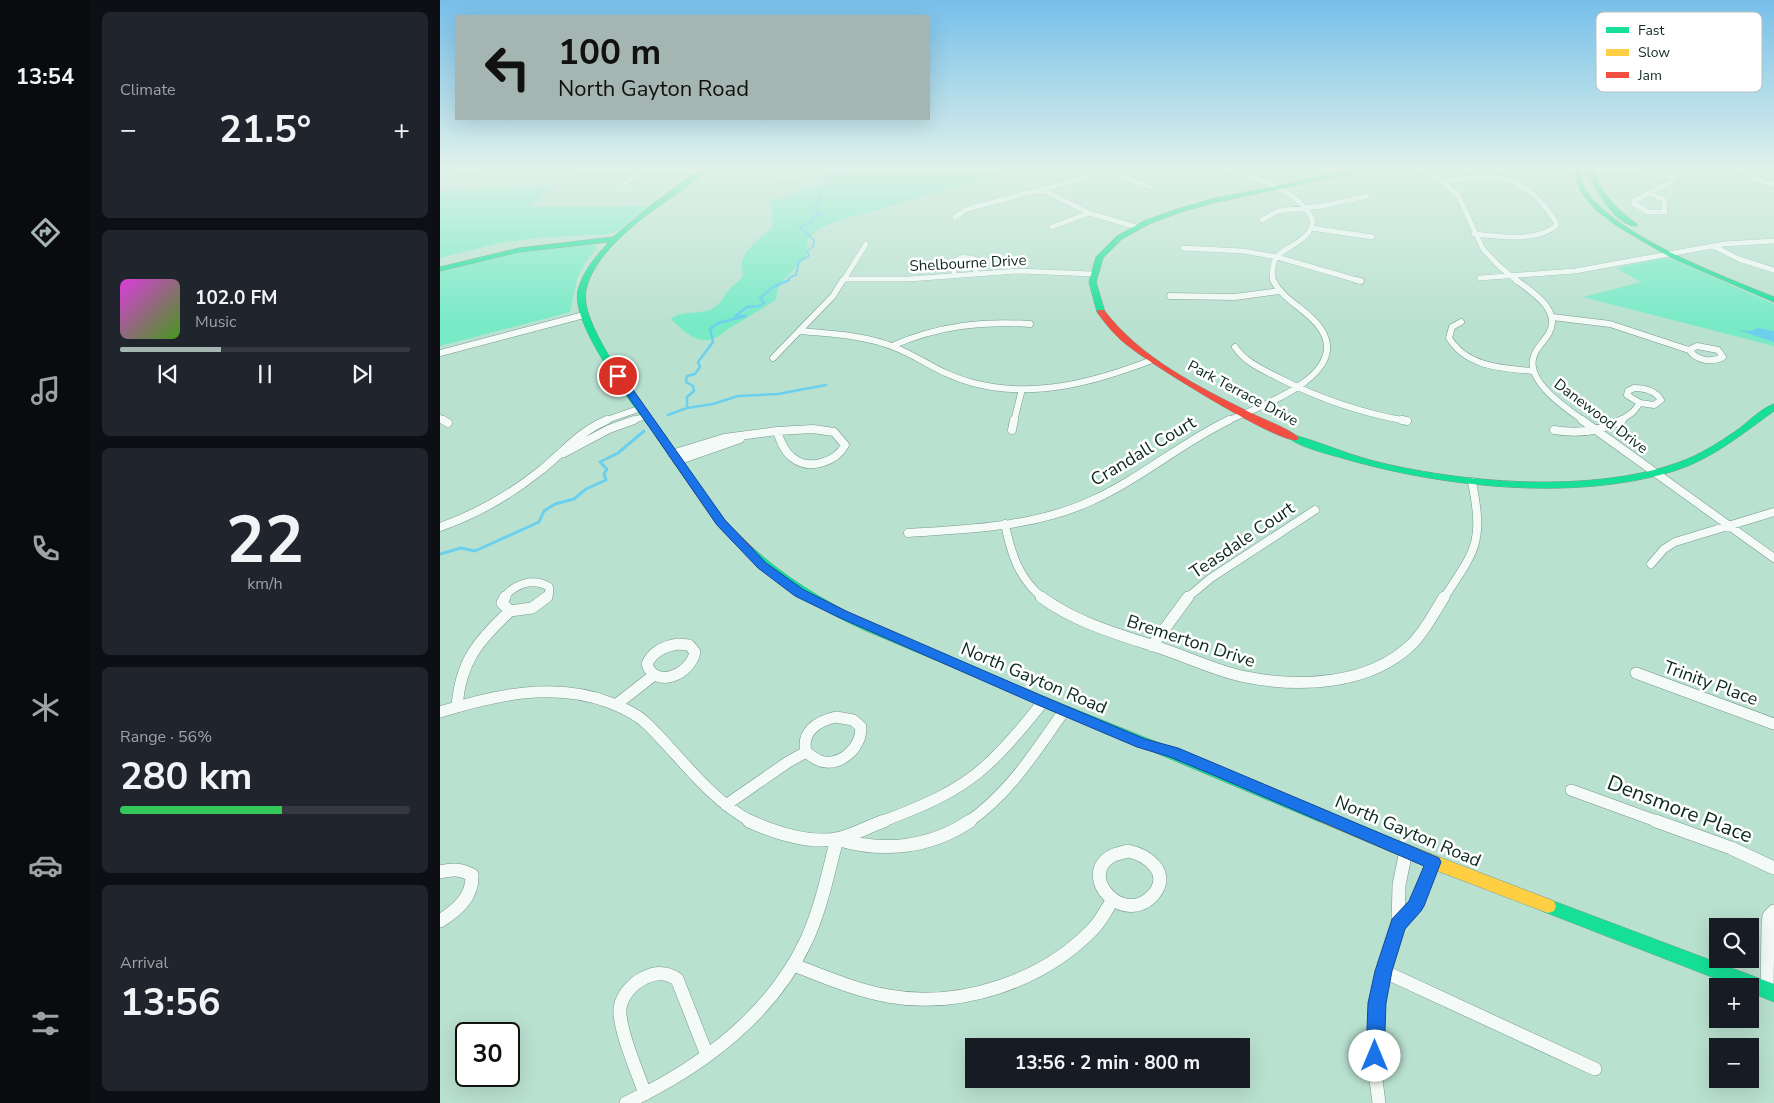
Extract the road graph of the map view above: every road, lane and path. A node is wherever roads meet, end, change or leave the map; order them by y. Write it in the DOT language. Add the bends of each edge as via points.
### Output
graph roads {
  1 [pos="639,220"];
  2 [pos="1071,220"];
  3 [pos="1112,220"];
  4 [pos="1150,220"];
  5 [pos="1312,220"];
  6 [pos="1469,220"];
  7 [pos="1555,220"];
  8 [pos="1615,220"];
  9 [pos="1629,220"];
  10 [pos="1052,227"];
  11 [pos="1136,227"];
  12 [pos="1311,228"];
  13 [pos="1474,234"];
  14 [pos="1372,237"];
  15 [pos="615,239"];
  16 [pos="1774,241"];
  17 [pos="866,244"];
  18 [pos="1712,246"];
  19 [pos="1183,248"];
  20 [pos="1683,252"];
  21 [pos="1671,254"];
  22 [pos="1277,257"];
  23 [pos="440,262"];
  24 [pos="440,269"];
  25 [pos="1774,270"];
  26 [pos="976,274"];
  27 [pos="1093,274"];
  28 [pos="954,276"];
  29 [pos="1510,276"];
  30 [pos="1480,278"];
  31 [pos="844,279"];
  32 [pos="1361,281"];
  33 [pos="1280,291"];
  34 [pos="1774,292"];
  35 [pos="1170,296"];
  36 [pos="1774,300"];
  37 [pos="584,315"];
  38 [pos="1552,317"];
  39 [pos="1462,322"];
  40 [pos="1030,324"];
  41 [pos="800,331"];
  42 [pos="892,346"];
  43 [pos="1235,347"];
  44 [pos="1689,350"];
  45 [pos="440,353"];
  46 [pos="773,358"];
  47 [pos="1152,360"];
  48 [pos="1532,371"];
  49 [pos="1297,388"];
  50 [pos="1022,389"];
  51 [pos="1640,403"];
  52 [pos="1774,406"];
  53 [pos="643,412"];
  54 [pos="1244,413"];
  55 [pos="440,418"];
  56 [pos="1407,421"];
  57 [pos="448,423"];
  58 [pos="1595,429"];
  59 [pos="1012,430"];
  60 [pos="1554,430"];
  61 [pos="777,432"];
  62 [pos="675,458"];
  63 [pos="1655,472"];
  64 [pos="1472,482"];
  65 [pos="1315,510"];
  66 [pos="1774,512"];
  67 [pos="1005,524"];
  68 [pos="1729,525"];
  69 [pos="440,526"];
  70 [pos="908,533"];
  71 [pos="1774,558"];
  72 [pos="1651,564"];
  73 [pos="510,611"];
  74 [pos="1152,646"];
  75 [pos="1636,673"];
  76 [pos="654,675"];
  77 [pos="1043,702"];
  78 [pos="618,704"];
  79 [pos="456,707"];
  80 [pos="1064,710"];
  81 [pos="440,712"];
  82 [pos="1774,724"];
  83 [pos="806,752"];
  84 [pos="1571,790"];
  85 [pos="726,805"];
  86 [pos="836,839"];
  87 [pos="1406,851"];
  88 [pos="1433,862"];
  89 [pos="1774,868"];
  90 [pos="440,872"];
  91 [pos="1112,901"];
  92 [pos="1774,911"];
  93 [pos="440,920"];
  94 [pos="1398,924"];
  95 [pos="794,965"];
  96 [pos="1383,971"];
  97 [pos="1771,992"];
  98 [pos="708,1056"];
  99 [pos="1596,1069"];
  100 [pos="645,1094"];
  101 [pos="626,1103"];
  102 [pos="1379,1103"];
  1 -- 15 [label="street, North Gayton Road"];
  2 -- 10 [label="street"];
  3 -- 11 [label="street"];
  4 -- 11 [label="street"];
  5 -- 12 [label="street"];
  6 -- 13 [label="street"];
  7 -- 13 [label="street" via="1556,226 1552,230 1536,235"];
  8 -- 21 [label="street"];
  9 -- 20 [label="street"];
  11 -- 27 [label="street" via="1111,245"];
  12 -- 14 [label="street"];
  12 -- 22 [label="street"];
  13 -- 29 [label="street" via="1482,249"];
  15 -- 23 [label="street" via="604,236 542,240"];
  15 -- 24 [label="street" via="518,250"];
  15 -- 37 [label="street, North Gayton Road" via="592,264 584,280"];
  16 -- 18 [label="street"];
  17 -- 31 [label="street"];
  18 -- 20 [label="street"];
  18 -- 25 [label="street"];
  19 -- 22 [label="street" via="1243,251"];
  20 -- 21 [label="street"];
  20 -- 34 [label="street"];
  21 -- 29 [label="street" via="1575,271"];
  21 -- 36 [label="street"];
  22 -- 32 [label="street"];
  22 -- 33 [label="street" via="1272,265 1272,277"];
  26 -- 27 [label="street, Shelbourne Drive" via="1026,271"];
  26 -- 28 [label="street, Shelbourne Drive"];
  26 -- 28 [label="street" via="974,259 963,257 954,261"];
  27 -- 47 [label="street, Park Terrace Drive" via="1093,296 1105,320 1125,341"];
  28 -- 31 [label="street, Shelbourne Drive"];
  29 -- 30 [label="street"];
  29 -- 38 [label="street" via="1542,301"];
  31 -- 41 [label="street" via="833,296"];
  33 -- 35 [label="street" via="1235,297"];
  33 -- 49 [label="street, Crandall Court" via="1313,319 1326,343 1325,357 1319,369"];
  37 -- 45 [label="street"];
  37 -- 53 [label="street, North Gayton Road" via="592,336"];
  38 -- 44 [label="street" via="1610,324"];
  38 -- 48 [label="street, Danewood Drive" via="1551,328 1532,359"];
  39 -- 48 [label="street" via="1454,325 1449,338 1459,351 1486,364"];
  40 -- 42 [label="street" via="955,325 924,332"];
  41 -- 42 [label="street" via="861,338"];
  41 -- 46 [label="street"];
  42 -- 50 [label="street" via="938,372 956,378 988,386"];
  43 -- 49 [label="street" via="1244,360"];
  47 -- 50 [label="street" via="1094,381"];
  47 -- 54 [label="street, Park Terrace Drive"];
  48 -- 58 [label="street, Danewood Drive" via="1548,394"];
  49 -- 54 [label="street, Crandall Court"];
  49 -- 56 [label="street" via="1350,409"];
  50 -- 59 [label="street"];
  51 -- 58 [label="street" via="1625,419"];
  52 -- 63 [label="street, Park Terrace Drive" via="1706,454"];
  53 -- 62 [label="street, North Gayton Road"];
  53 -- 69 [label="street" via="556,458 502,499"];
  54 -- 64 [label="street, Park Terrace Drive" via="1283,434 1343,456 1408,472"];
  54 -- 67 [label="street, Crandall Court" via="1180,446 1102,496 1052,515"];
  55 -- 57 [label="street"];
  58 -- 60 [label="street" via="1574,433"];
  58 -- 63 [label="street, Danewood Drive"];
  61 -- 61 [label="street" via="830,430 845,445 835,457 817,463 800,462 780,443"];
  61 -- 62 [label="street" via="752,434"];
  62 -- 77 [label="street, North Gayton Road" via="721,523 762,565 790,587 825,607"];
  63 -- 64 [label="street, Park Terrace Drive" via="1576,484"];
  63 -- 68 [label="street, Danewood Drive"];
  64 -- 74 [label="street, Bremerton Drive" via="1480,528 1473,553 1420,634 1389,661 1334,680 1293,683 1245,677"];
  65 -- 74 [label="street, Teasdale Court" via="1190,595"];
  66 -- 68 [label="street"];
  67 -- 70 [label="street, Crandall Court"];
  67 -- 74 [label="street, Bremerton Drive" via="1013,561 1038,594 1068,615"];
  68 -- 71 [label="street, Danewood Drive"];
  68 -- 72 [label="street" via="1675,542"];
  73 -- 73 [label="street" via="523,611 542,603 549,594 549,587 536,582 511,590 502,603"];
  73 -- 79 [label="street" via="487,632 468,659 456,687"];
  75 -- 82 [label="street, Trinity Place"];
  76 -- 76 [label="street" via="666,677 686,670 694,661 696,652 678,644 658,650 648,664"];
  76 -- 78 [label="street"];
  77 -- 80 [label="street, North Gayton Road"];
  77 -- 86 [label="street" via="1004,749 964,783 906,813"];
  78 -- 79 [label="street" via="579,693 554,691 498,696"];
  78 -- 85 [label="street" via="645,722"];
  79 -- 81 [label="street"];
  80 -- 86 [label="street" via="1000,796 967,822 921,843 891,848 852,846"];
  80 -- 87 [label="street, North Gayton Road" via="1142,743 1173,752"];
  83 -- 83 [label="street" via="823,761 846,757 861,742 862,730 850,718 828,718 810,730 804,741"];
  83 -- 85 [label="street"];
  84 -- 89 [label="street, Densmore Place" via="1731,848"];
  85 -- 86 [label="street" via="750,821 775,830 816,839"];
  86 -- 95 [label="street" via="816,918"];
  87 -- 88 [label="street, North Gayton Road"];
  87 -- 94 [label="street" via="1399,885"];
  88 -- 94 [label="street" via="1416,906"];
  88 -- 97 [label="street, North Gayton Road"];
  90 -- 93 [label="street" via="453,868 464,870 472,875 473,882 465,900"];
  91 -- 91 [label="street" via="1138,904 1153,896 1159,873 1151,860 1128,851 1106,860 1099,881"];
  91 -- 95 [label="street" via="1083,939 1047,964 1011,982 963,996 903,998 874,993"];
  92 -- 97 [label="street" via="1769,916 1768,925"];
  94 -- 96 [label="street"];
  95 -- 98 [label="street" via="758,1012"];
  96 -- 99 [label="street"];
  96 -- 102 [label="street" via="1375,1023"];
  98 -- 100 [label="street"];
  98 -- 100 [label="street" via="677,979 656,973 639,980 625,994 620,1010"];
  100 -- 101 [label="street"];
}
